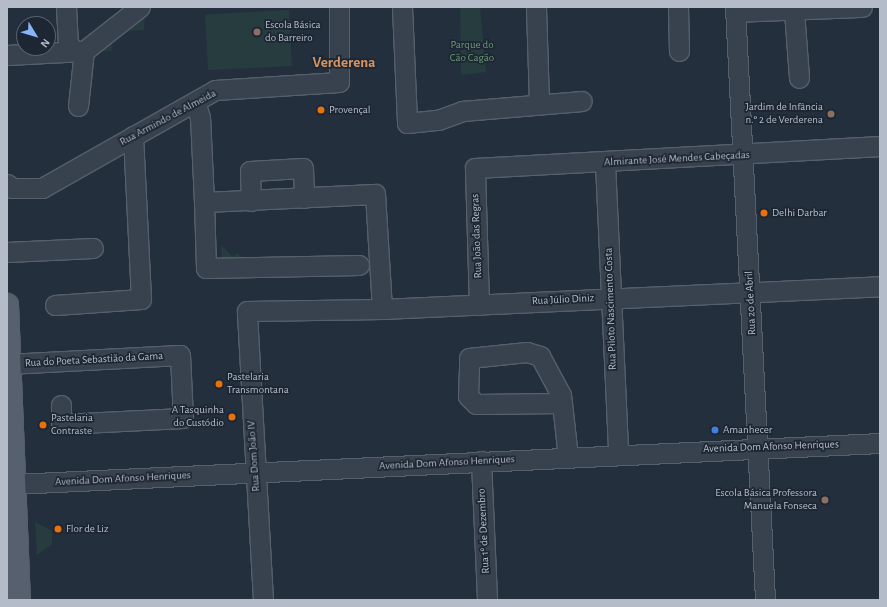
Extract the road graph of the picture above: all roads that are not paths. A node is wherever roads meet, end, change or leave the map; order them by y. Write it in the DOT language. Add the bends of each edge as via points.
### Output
graph roads {
  1 [pos="66,7"];
  2 [pos="140,7"];
  3 [pos="339,7"];
  4 [pos="402,7"];
  5 [pos="536,7"];
  6 [pos="678,7"];
  7 [pos="858,7"];
  8 [pos="862,7"];
  9 [pos="736,10"];
  10 [pos="794,11"];
  11 [pos="679,50"];
  12 [pos="80,51"];
  13 [pos="7,55"];
  14 [pos="799,78"];
  15 [pos="582,101"];
  16 [pos="195,102"];
  17 [pos="539,104"];
  18 [pos="78,106"];
  19 [pos="133,136"];
  20 [pos="880,146"];
  21 [pos="743,155"];
  22 [pos="606,163"];
  23 [pos="475,168"];
  24 [pos="7,184"];
  25 [pos="304,198"];
  26 [pos="251,201"];
  27 [pos="204,202"];
  28 [pos="93,248"];
  29 [pos="7,252"];
  30 [pos="359,265"];
  31 [pos="880,286"];
  32 [pos="750,293"];
  33 [pos="610,297"];
  34 [pos="7,305"];
  35 [pos="55,305"];
  36 [pos="479,305"];
  37 [pos="382,309"];
  38 [pos="247,311"];
  39 [pos="8,364"];
  40 [pos="562,403"];
  41 [pos="61,405"];
  42 [pos="880,443"];
  43 [pos="758,448"];
  44 [pos="618,454"];
  45 [pos="568,457"];
  46 [pos="481,461"];
  47 [pos="254,472"];
  48 [pos="14,484"];
  49 [pos="15,586"];
  50 [pos="263,600"];
  51 [pos="487,600"];
  52 [pos="765,600"];
  1 -- 12 [label="street" via="68,44"];
  2 -- 12 [label="street"];
  3 -- 16 [label="street, Rua Armindo de Almeida" via="339,82 214,90"];
  4 -- 17 [label="street" via="407,123 438,120 463,111"];
  5 -- 17 [label="street"];
  6 -- 11 [label="street"];
  7 -- 8 [label="street"];
  7 -- 10 [label="street"];
  9 -- 10 [label="street"];
  9 -- 21 [label="street, Rua 20 de Abril"];
  10 -- 14 [label="street"];
  12 -- 13 [label="street"];
  12 -- 18 [label="street"];
  15 -- 17 [label="street"];
  16 -- 19 [label="street, Rua Armindo de Almeida"];
  16 -- 27 [label="street" via="200,117"];
  19 -- 24 [label="street, Rua Armindo de Almeida" via="42,188 12,188"];
  19 -- 35 [label="street" via="141,299"];
  20 -- 21 [label="street, Almirante José Mendes Cabeçadas"];
  21 -- 22 [label="street, Almirante José Mendes Cabeçadas"];
  21 -- 32 [label="street, Rua 20 de Abril"];
  22 -- 23 [label="street, Almirante José Mendes Cabeçadas"];
  22 -- 33 [label="street, Rua Piloto Nascimento Costa"];
  23 -- 36 [label="street, Rua João das Regras"];
  25 -- 26 [label="street"];
  25 -- 26 [label="street" via="303,168 250,171"];
  25 -- 37 [label="street" via="375,194"];
  26 -- 27 [label="street"];
  27 -- 30 [label="street" via="206,268"];
  28 -- 29 [label="street"];
  31 -- 32 [label="street, Rua Júlio Diniz"];
  32 -- 33 [label="street, Rua Júlio Diniz"];
  32 -- 43 [label="street, Rua 20 de Abril"];
  33 -- 36 [label="street, Rua Júlio Diniz"];
  33 -- 44 [label="street, Rua Piloto Nascimento Costa"];
  34 -- 39 [label="main road"];
  36 -- 37 [label="street, Rua Júlio Diniz"];
  37 -- 38 [label="street, Rua Júlio Diniz"];
  38 -- 47 [label="street, Rua Dom João IV"];
  39 -- 41 [label="street, Rua do Poeta Sebastião da Gama" via="180,355 183,418 61,424"];
  39 -- 48 [label="main road"];
  40 -- 40 [label="street" via="540,356 534,352 469,358 468,396 476,404"];
  40 -- 45 [label="street"];
  42 -- 43 [label="street, Avenida Dom Afonso Henriques"];
  43 -- 44 [label="street, Avenida Dom Afonso Henriques"];
  43 -- 52 [label="street, Rua 20 de Abril"];
  44 -- 45 [label="street, Avenida Dom Afonso Henriques"];
  45 -- 46 [label="street, Avenida Dom Afonso Henriques"];
  46 -- 47 [label="street, Avenida Dom Afonso Henriques"];
  46 -- 51 [label="street, Rua 1º de Dezembro"];
  47 -- 48 [label="street, Avenida Dom Afonso Henriques"];
  47 -- 50 [label="street, Rua Dom João IV"];
  48 -- 49 [label="main road"];
}
